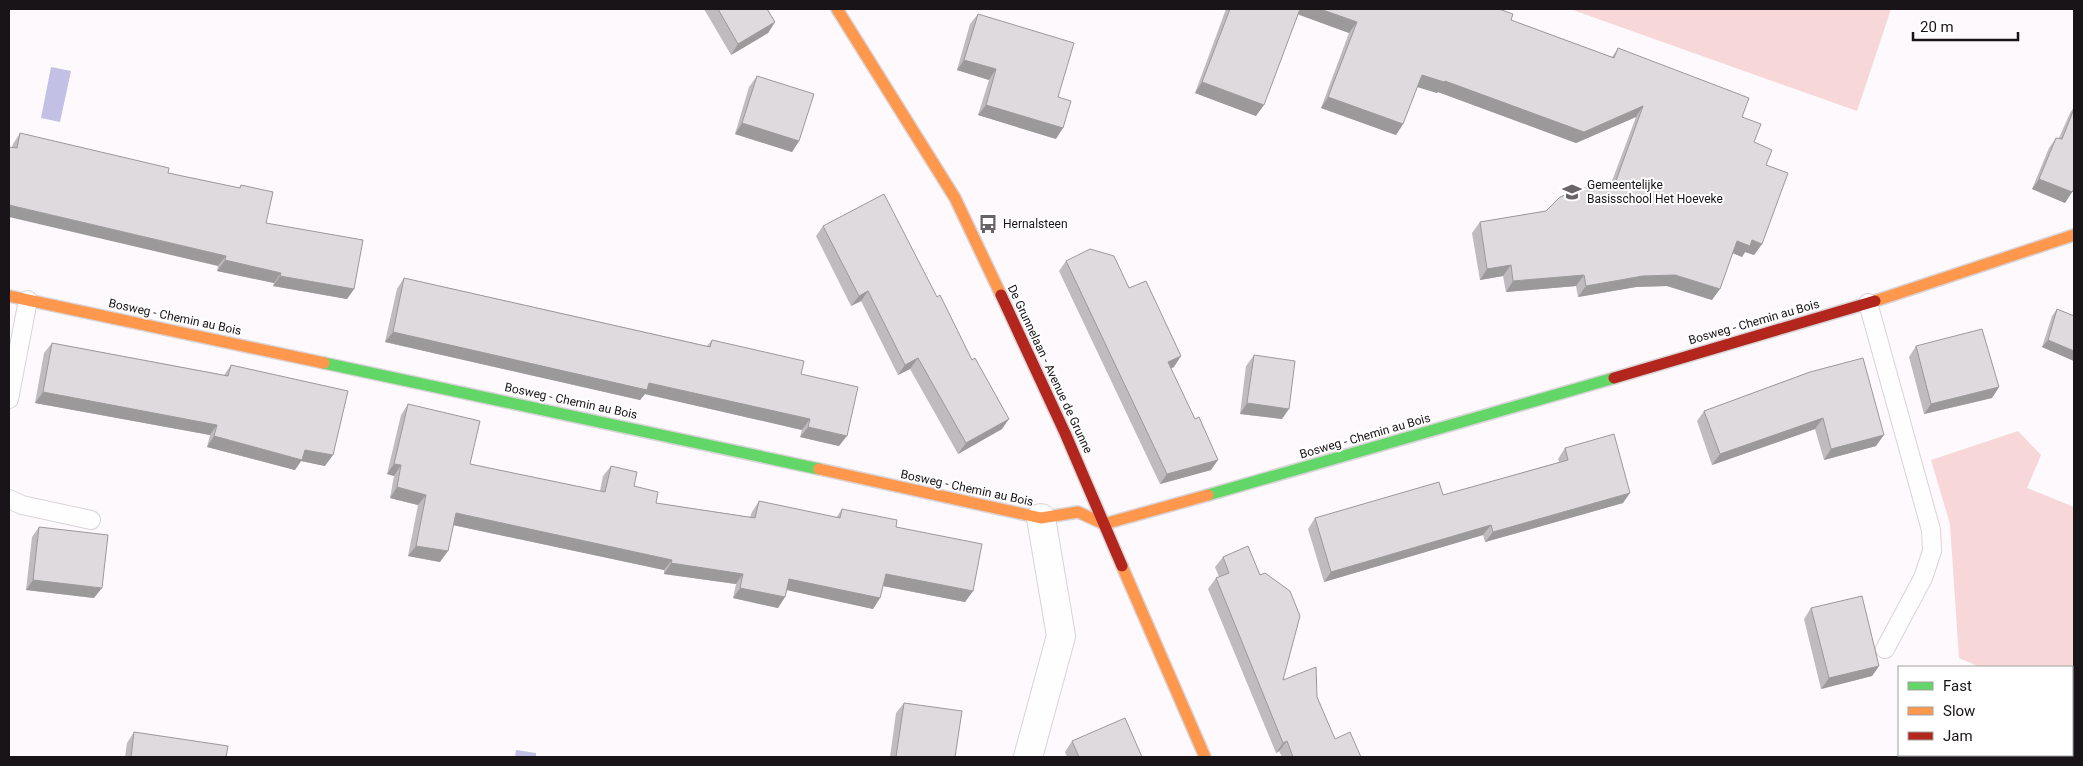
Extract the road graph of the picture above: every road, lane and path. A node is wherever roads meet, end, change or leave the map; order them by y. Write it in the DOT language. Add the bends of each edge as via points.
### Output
graph roads {
  1 [pos="837,9"];
  2 [pos="2074,235"];
  3 [pos="9,296"];
  4 [pos="28,300"];
  5 [pos="1868,303"];
  6 [pos="9,399"];
  7 [pos="9,499"];
  8 [pos="1041,518"];
  9 [pos="91,520"];
  10 [pos="1104,524"];
  11 [pos="1885,649"];
  12 [pos="1028,757"];
  13 [pos="1205,757"];
  1 -- 10 [label="street, De Grunnelaan - Avenue de Grunne" via="955,198"];
  2 -- 5 [label="street, Bosweg - Chemin au Bois"];
  3 -- 4 [label="street, Bosweg - Chemin au Bois"];
  4 -- 6 [label="lane"];
  4 -- 8 [label="street, Bosweg - Chemin au Bois"];
  5 -- 10 [label="street, Bosweg - Chemin au Bois"];
  5 -- 11 [label="lane" via="1931,530 1932,551 1923,578"];
  7 -- 9 [label="lane"];
  8 -- 10 [label="street, Bosweg - Chemin au Bois" via="1078,512"];
  8 -- 12 [label="street" via="1060,636"];
  10 -- 13 [label="street, De Grunnelaan - Avenue de Grunne"];
}
